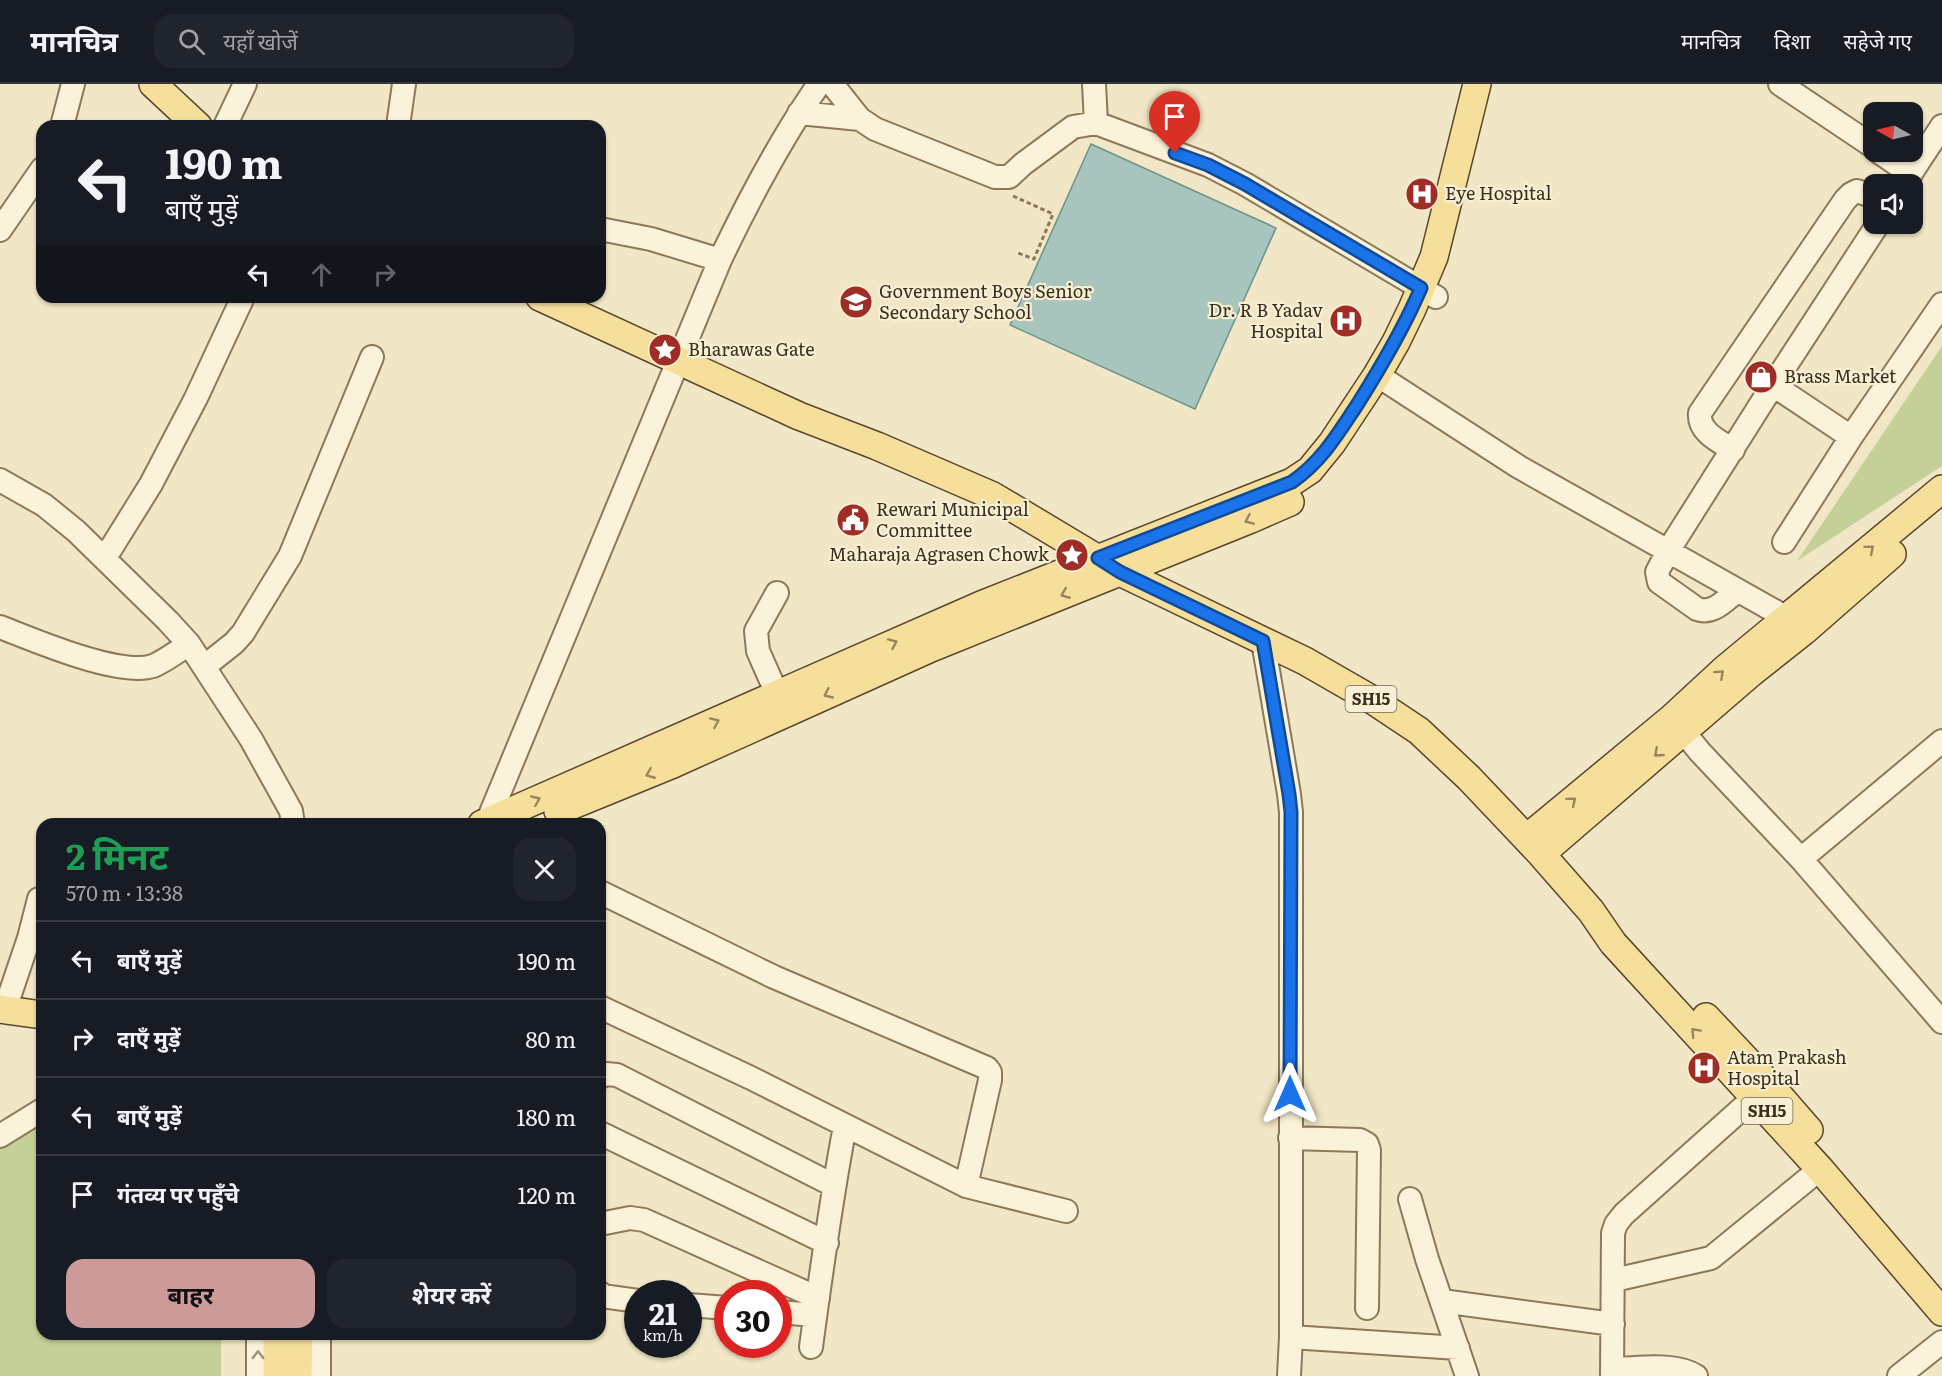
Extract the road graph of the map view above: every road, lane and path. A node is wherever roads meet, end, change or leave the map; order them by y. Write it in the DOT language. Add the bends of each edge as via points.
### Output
graph roads {
  1 [pos="73,84"];
  2 [pos="153,84"];
  3 [pos="245,84"];
  4 [pos="404,84"];
  5 [pos="819,84"];
  6 [pos="832,84"];
  7 [pos="1094,84"];
  8 [pos="1477,84"];
  9 [pos="1491,84"];
  10 [pos="1780,84"];
  11 [pos="799,113"];
  12 [pos="860,119"];
  13 [pos="64,120"];
  14 [pos="192,120"];
  15 [pos="228,120"];
  16 [pos="399,120"];
  17 [pos="1096,123"];
  18 [pos="1942,126"];
  19 [pos="1863,140"];
  20 [pos="1890,162"];
  21 [pos="1903,174"];
  22 [pos="1911,174"];
  23 [pos="36,178"];
  24 [pos="1011,186"];
  25 [pos="1863,193"];
  26 [pos="0,230"];
  27 [pos="606,230"];
  28 [pos="1871,234"];
  29 [pos="1018,253"];
  30 [pos="720,260"];
  31 [pos="1428,293"];
  32 [pos="240,303"];
  33 [pos="553,303"];
  34 [pos="1942,304"];
  35 [pos="372,357"];
  36 [pos="677,361"];
  37 [pos="1384,379"];
  38 [pos="1773,385"];
  39 [pos="1851,437"];
  40 [pos="1733,450"];
  41 [pos="0,480"];
  42 [pos="1942,489"];
  43 [pos="1942,510"];
  44 [pos="1784,542"];
  45 [pos="1668,552"];
  46 [pos="105,558"];
  47 [pos="1109,565"];
  48 [pos="1737,591"];
  49 [pos="777,593"];
  50 [pos="1796,625"];
  51 [pos="0,627"];
  52 [pos="1263,641"];
  53 [pos="189,644"];
  54 [pos="205,666"];
  55 [pos="777,694"];
  56 [pos="1677,725"];
  57 [pos="1942,741"];
  58 [pos="292,818"];
  59 [pos="493,818"];
  60 [pos="499,818"];
  61 [pos="543,818"];
  62 [pos="1534,846"];
  63 [pos="1801,859"];
  64 [pos="606,895"];
  65 [pos="36,911"];
  66 [pos="2,1009"];
  67 [pos="606,1010"];
  68 [pos="36,1014"];
  69 [pos="1942,1022"];
  70 [pos="606,1074"];
  71 [pos="1762,1090"];
  72 [pos="36,1114"];
  73 [pos="845,1126"];
  74 [pos="0,1136"];
  75 [pos="606,1136"];
  76 [pos="1290,1138"];
  77 [pos="1820,1169"];
  78 [pos="833,1185"];
  79 [pos="966,1186"];
  80 [pos="1410,1198"];
  81 [pos="1065,1211"];
  82 [pos="606,1223"];
  83 [pos="827,1243"];
  84 [pos="1614,1280"];
  85 [pos="1942,1286"];
  86 [pos="606,1297"];
  87 [pos="624,1300"];
  88 [pos="1442,1301"];
  89 [pos="817,1307"];
  90 [pos="1367,1308"];
  91 [pos="792,1310"];
  92 [pos="1942,1312"];
  93 [pos="1613,1324"];
  94 [pos="1291,1337"];
  95 [pos="258,1340"];
  96 [pos="277,1340"];
  97 [pos="299,1340"];
  98 [pos="319,1340"];
  99 [pos="1942,1342"];
  100 [pos="811,1347"];
  101 [pos="1458,1347"];
  102 [pos="1612,1373"];
  103 [pos="258,1376"];
  104 [pos="277,1376"];
  105 [pos="298,1376"];
  106 [pos="319,1376"];
  107 [pos="1289,1376"];
  108 [pos="1467,1376"];
  109 [pos="1696,1376"];
  110 [pos="1899,1376"];
  1 -- 13 [label="street"];
  2 -- 14 [label="main road"];
  3 -- 15 [label="street"];
  4 -- 16 [label="street"];
  5 -- 11 [label="street"];
  6 -- 12 [label="street"];
  7 -- 17 [label="street"];
  8 -- 31 [label="main road"];
  9 -- 31 [label="main road" via="1454,242"];
  10 -- 19 [label="street"];
  11 -- 12 [label="street"];
  11 -- 30 [label="street" via="757,184"];
  12 -- 24 [label="street" via="875,129"];
  17 -- 24 [label="street" via="1073,127 1023,164"];
  17 -- 31 [label="street" via="1208,165"];
  18 -- 22 [label="street"];
  20 -- 21 [label="street"];
  23 -- 26 [label="street"];
  24 -- 29 [label="path" via="1053,214 1034,259"];
  25 -- 40 [label="street" via="1857,191 1845,200 1700,413 1699,419 1708,434"];
  27 -- 30 [label="street"];
  28 -- 38 [label="street"];
  30 -- 36 [label="street"];
  31 -- 37 [label="main road"];
  32 -- 46 [label="street" via="161,465"];
  33 -- 36 [label="main road"];
  34 -- 39 [label="street"];
  35 -- 54 [label="street" via="290,556 243,633"];
  36 -- 47 [label="main road" via="993,496"];
  36 -- 59 [label="street"];
  37 -- 45 [label="street" via="1519,467"];
  37 -- 47 [label="main road" via="1310,470 1292,482"];
  38 -- 39 [label="street"];
  38 -- 40 [label="street"];
  39 -- 44 [label="street"];
  40 -- 45 [label="street"];
  41 -- 46 [label="street" via="44,506"];
  50 -- 42 [label="main road, one-way"];
  43 -- 50 [label="main road"];
  45 -- 48 [label="street"];
  45 -- 48 [label="street" via="1657,572 1659,582 1697,609 1709,611"];
  46 -- 53 [label="street"];
  47 -- 52 [label="main road, SH15"];
  55 -- 47 [label="main road, one-way" via="981,605"];
  47 -- 61 [label="main road, one-way" via="674,764"];
  48 -- 50 [label="street"];
  49 -- 55 [label="street" via="756,631 758,651"];
  50 -- 56 [label="main road"];
  51 -- 53 [label="street" via="82,658 134,667 153,666"];
  52 -- 62 [label="main road, SH15" via="1371,699 1419,731"];
  52 -- 76 [label="street" via="1291,812"];
  53 -- 54 [label="street"];
  54 -- 58 [label="street" via="272,774"];
  60 -- 55 [label="main road, one-way"];
  56 -- 62 [label="main road"];
  56 -- 63 [label="street"];
  57 -- 63 [label="street"];
  62 -- 71 [label="main road, SH15" via="1613,943"];
  63 -- 69 [label="street"];
  64 -- 79 [label="street" via="774,977 987,1068 990,1080"];
  65 -- 66 [label="street"];
  66 -- 68 [label="main road"];
  67 -- 73 [label="street"];
  70 -- 78 [label="street" via="617,1075"];
  71 -- 77 [label="main road, SH15"];
  71 -- 84 [label="street" via="1616,1224"];
  71 -- 85 [label="main road, SH15"];
  72 -- 74 [label="street"];
  73 -- 78 [label="street"];
  73 -- 79 [label="street"];
  75 -- 83 [label="street"];
  76 -- 90 [label="street" via="1360,1140 1367,1144"];
  76 -- 94 [label="street"];
  77 -- 84 [label="street" via="1711,1258"];
  77 -- 92 [label="main road, SH15"];
  78 -- 83 [label="street"];
  79 -- 81 [label="street"];
  80 -- 88 [label="street"];
  82 -- 89 [label="street" via="630,1218 644,1220"];
  83 -- 89 [label="street"];
  84 -- 93 [label="street"];
  86 -- 87 [label="street"];
  88 -- 93 [label="street"];
  88 -- 101 [label="street"];
  89 -- 91 [label="street"];
  89 -- 100 [label="street"];
  93 -- 102 [label="street"];
  94 -- 101 [label="street"];
  94 -- 107 [label="street"];
  103 -- 95 [label="street, one-way"];
  96 -- 104 [label="main road"];
  97 -- 105 [label="main road"];
  98 -- 106 [label="street"];
  99 -- 110 [label="street"];
  101 -- 108 [label="street"];
  102 -- 109 [label="street" via="1675,1368"];
}
